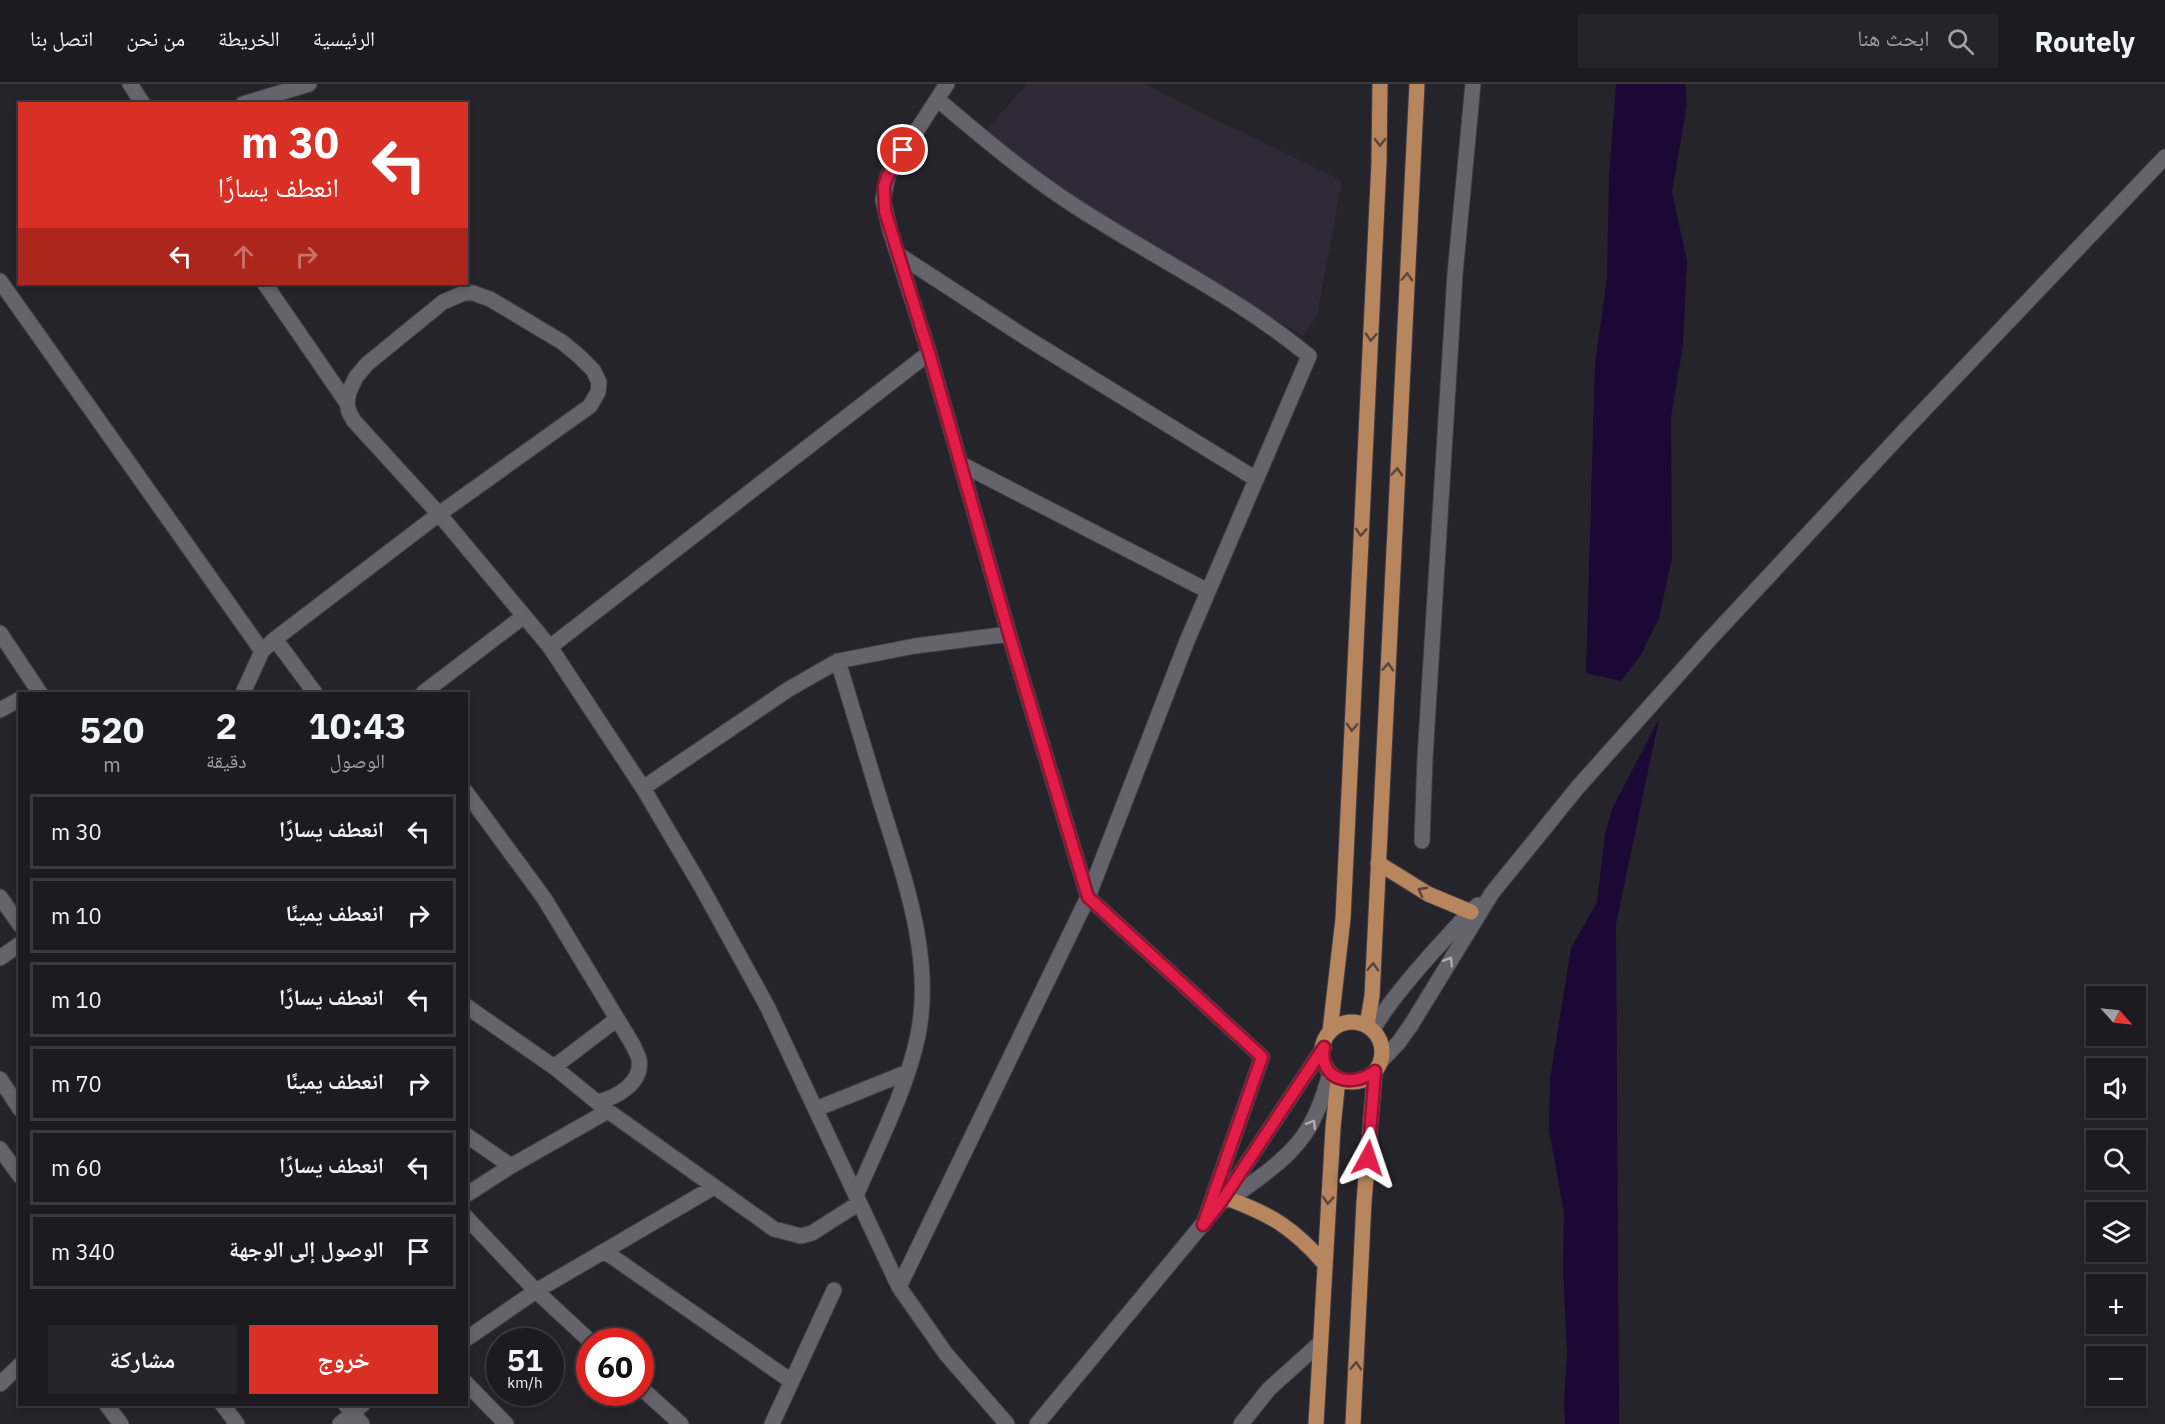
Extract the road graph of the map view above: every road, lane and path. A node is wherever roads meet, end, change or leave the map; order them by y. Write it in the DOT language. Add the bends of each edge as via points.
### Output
graph roads {
  1 [pos="130,84"];
  2 [pos="309,84"];
  3 [pos="948,84"];
  4 [pos="1380,84"];
  5 [pos="1417,84"];
  6 [pos="1473,84"];
  7 [pos="937,99"];
  8 [pos="142,102"];
  9 [pos="250,102"];
  10 [pos="2165,157"];
  11 [pos="899,255"];
  12 [pos="0,281"];
  13 [pos="266,285"];
  14 [pos="929,353"];
  15 [pos="347,403"];
  16 [pos="961,464"];
  17 [pos="1256,479"];
  18 [pos="439,514"];
  19 [pos="1208,591"];
  20 [pos="524,616"];
  21 [pos="0,633"];
  22 [pos="1009,634"];
  23 [pos="275,639"];
  24 [pos="550,647"];
  25 [pos="262,651"];
  26 [pos="838,661"];
  27 [pos="36,692"];
  28 [pos="243,692"];
  29 [pos="314,692"];
  30 [pos="424,692"];
  31 [pos="18,700"];
  32 [pos="0,710"];
  33 [pos="643,788"];
  34 [pos="468,795"];
  35 [pos="1422,842"];
  36 [pos="1378,863"];
  37 [pos="1492,893"];
  38 [pos="0,897"];
  39 [pos="1088,897"];
  40 [pos="1470,912"];
  41 [pos="18,923"];
  42 [pos="18,945"];
  43 [pos="0,958"];
  44 [pos="468,1007"];
  45 [pos="617,1019"];
  46 [pos="1370,1027"];
  47 [pos="1330,1031"];
  48 [pos="1324,1047"];
  49 [pos="1378,1066"];
  50 [pos="554,1067"];
  51 [pos="908,1072"];
  52 [pos="1334,1076"];
  53 [pos="0,1079"];
  54 [pos="18,1105"];
  55 [pos="603,1106"];
  56 [pos="816,1109"];
  57 [pos="468,1136"];
  58 [pos="0,1149"];
  59 [pos="511,1166"];
  60 [pos="18,1173"];
  61 [pos="714,1186"];
  62 [pos="468,1194"];
  63 [pos="858,1200"];
  64 [pos="1225,1201"];
  65 [pos="468,1218"];
  66 [pos="1203,1225"];
  67 [pos="604,1251"];
  68 [pos="1324,1263"];
  69 [pos="898,1287"];
  70 [pos="834,1290"];
  71 [pos="536,1292"];
  72 [pos="576,1328"];
  73 [pos="468,1339"];
  74 [pos="1320,1343"];
  75 [pos="18,1366"];
  76 [pos="2,1378"];
  77 [pos="791,1381"];
  78 [pos="468,1385"];
  79 [pos="654,1400"];
  80 [pos="108,1406"];
  81 [pos="224,1406"];
  82 [pos="356,1411"];
  83 [pos="121,1424"];
  84 [pos="237,1424"];
  85 [pos="340,1424"];
  86 [pos="506,1424"];
  87 [pos="681,1424"];
  88 [pos="772,1424"];
  89 [pos="1007,1424"];
  90 [pos="1037,1424"];
  91 [pos="1241,1424"];
  92 [pos="1316,1424"];
  93 [pos="1353,1424"];
  1 -- 8 [label="street"];
  2 -- 9 [label="street"];
  3 -- 7 [label="street"];
  4 -- 47 [label="main road, one-way" via="1343,919"];
  36 -- 5 [label="main road, one-way"];
  6 -- 35 [label="street" via="1453,295"];
  7 -- 11 [label="street" via="884,186 885,211"];
  7 -- 17 [label="street" via="1006,158 1078,208 1234,303 1309,356"];
  10 -- 37 [label="street" via="1710,639 1578,787"];
  11 -- 14 [label="street"];
  11 -- 17 [label="street"];
  12 -- 25 [label="street"];
  13 -- 15 [label="street"];
  14 -- 16 [label="street"];
  14 -- 24 [label="street"];
  15 -- 18 [label="street" via="354,421"];
  15 -- 18 [label="street" via="356,377 367,364 443,302 464,293 490,299 562,342 597,376 599,386 590,406"];
  16 -- 19 [label="street"];
  16 -- 22 [label="street"];
  17 -- 19 [label="street"];
  18 -- 20 [label="street"];
  18 -- 23 [label="street"];
  19 -- 39 [label="street"];
  20 -- 24 [label="street"];
  20 -- 30 [label="street"];
  21 -- 27 [label="street"];
  22 -- 26 [label="street"];
  22 -- 39 [label="street"];
  23 -- 25 [label="street"];
  23 -- 29 [label="street"];
  24 -- 33 [label="street"];
  25 -- 28 [label="street"];
  26 -- 33 [label="street" via="789,689"];
  26 -- 51 [label="street" via="911,898 918,939 922,998"];
  31 -- 32 [label="street"];
  33 -- 56 [label="street" via="767,1006"];
  34 -- 45 [label="street" via="544,898"];
  40 -- 36 [label="main road, one-way" via="1422,891"];
  46 -- 36 [label="main road, one-way"];
  37 -- 40 [label="street"];
  49 -- 37 [label="street, one-way" via="1411,1025"];
  38 -- 41 [label="street"];
  39 -- 66 [label="street" via="1262,1057"];
  39 -- 69 [label="street"];
  40 -- 46 [label="street"];
  42 -- 43 [label="street"];
  44 -- 50 [label="street"];
  45 -- 50 [label="street"];
  45 -- 55 [label="street" via="633,1045 639,1068 622,1093"];
  46 -- 47 [label="main road" via="1351,1022"];
  46 -- 49 [label="main road" via="1380,1038"];
  47 -- 48 [label="main road"];
  48 -- 52 [label="main road"];
  48 -- 64 [label="street"];
  49 -- 52 [label="main road" via="1366,1078 1354,1081"];
  93 -- 49 [label="main road, one-way" via="1364,1202"];
  50 -- 55 [label="street"];
  51 -- 56 [label="street"];
  51 -- 63 [label="street"];
  64 -- 52 [label="street, one-way" via="1265,1174 1298,1143 1320,1109"];
  52 -- 68 [label="main road, one-way"];
  53 -- 54 [label="street"];
  55 -- 59 [label="street"];
  55 -- 61 [label="street"];
  56 -- 63 [label="street"];
  57 -- 59 [label="street"];
  58 -- 60 [label="street"];
  59 -- 62 [label="street"];
  61 -- 63 [label="street" via="774,1229 801,1236 822,1227"];
  61 -- 67 [label="street"];
  63 -- 69 [label="street"];
  64 -- 66 [label="street"];
  64 -- 68 [label="main road" via="1286,1225"];
  65 -- 71 [label="street"];
  66 -- 90 [label="street"];
  67 -- 71 [label="street"];
  67 -- 77 [label="street"];
  68 -- 74 [label="main road"];
  69 -- 89 [label="street" via="946,1354"];
  70 -- 77 [label="street"];
  71 -- 72 [label="street"];
  71 -- 73 [label="street"];
  74 -- 91 [label="street" via="1269,1389"];
  74 -- 92 [label="main road"];
  75 -- 76 [label="street"];
  77 -- 88 [label="street"];
  78 -- 86 [label="street"];
  79 -- 87 [label="street"];
  80 -- 83 [label="street"];
  81 -- 84 [label="street"];
  82 -- 85 [label="street"];
}
